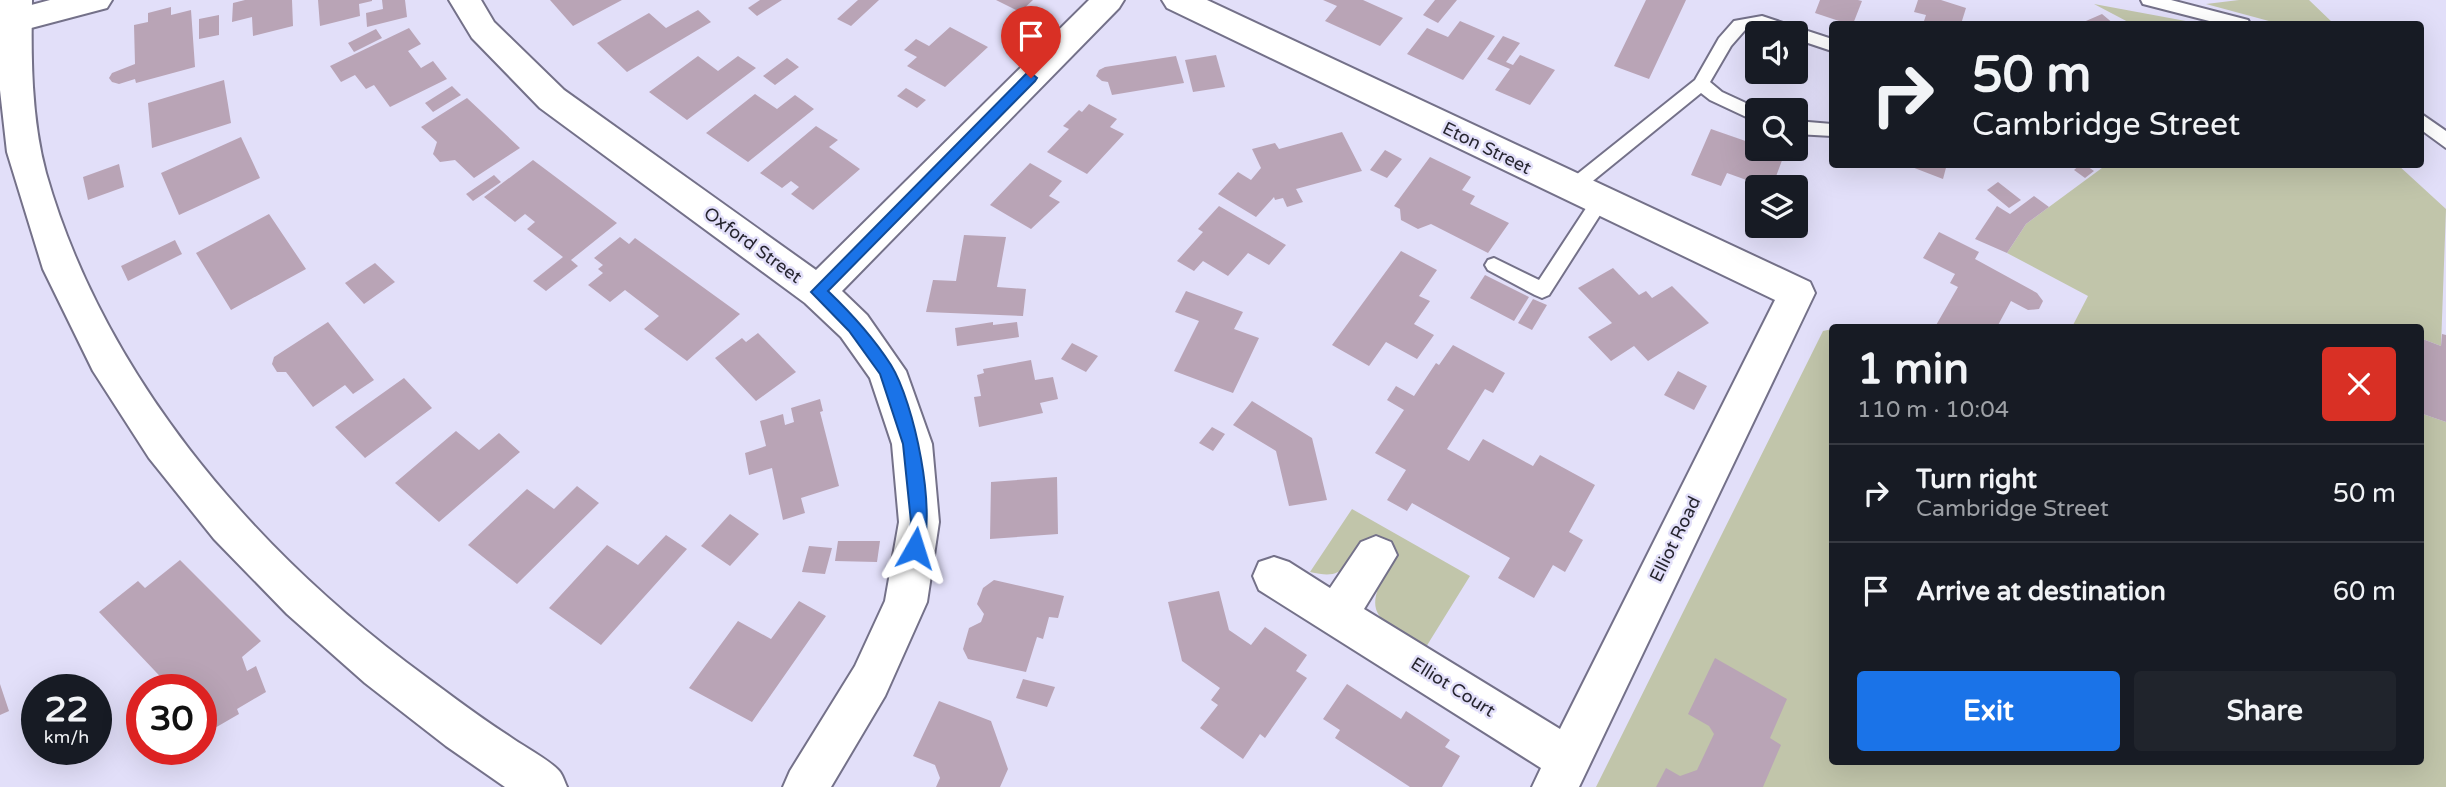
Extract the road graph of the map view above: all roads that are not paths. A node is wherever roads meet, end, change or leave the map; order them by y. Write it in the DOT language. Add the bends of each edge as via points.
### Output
graph roads {
  1 [pos="96,0"];
  2 [pos="465,0"];
  3 [pos="1108,0"];
  4 [pos="1178,0"];
  5 [pos="2149,0"];
  6 [pos="16,10"];
  7 [pos="2230,21"];
  8 [pos="1829,44"];
  9 [pos="1701,84"];
  10 [pos="1745,110"];
  11 [pos="2424,122"];
  12 [pos="1808,129"];
  13 [pos="1829,130"];
  14 [pos="2446,141"];
  15 [pos="1586,195"];
  16 [pos="1494,265"];
  17 [pos="818,292"];
  18 [pos="1797,293"];
  19 [pos="1376,555"];
  20 [pos="1274,576"];
  21 [pos="1336,615"];
  22 [pos="1562,774"];
  23 [pos="544,787"];
  24 [pos="806,787"];
  1 -- 6 [label="street"];
  2 -- 17 [label="street, Oxford Street" via="483,30 552,99"];
  3 -- 17 [label="street"];
  4 -- 15 [label="street, Eton Street"];
  5 -- 7 [label="lane"];
  6 -- 23 [label="street" via="17,96 29,173 54,254 94,339 157,439 244,541 323,622 485,749"];
  8 -- 9 [label="lane" via="1762,22 1740,25"];
  9 -- 10 [label="lane"];
  9 -- 15 [label="lane"];
  11 -- 14 [label="lane"];
  12 -- 13 [label="lane"];
  15 -- 16 [label="lane" via="1542,289"];
  15 -- 18 [label="street, Eton Street"];
  17 -- 24 [label="street, Oxford Street" via="854,326 887,372 912,444 919,522 906,602 870,681"];
  18 -- 22 [label="street, Elliot Road"];
  19 -- 21 [label="street"];
  20 -- 21 [label="street, Elliot Court"];
  21 -- 22 [label="street, Elliot Court"];
}
